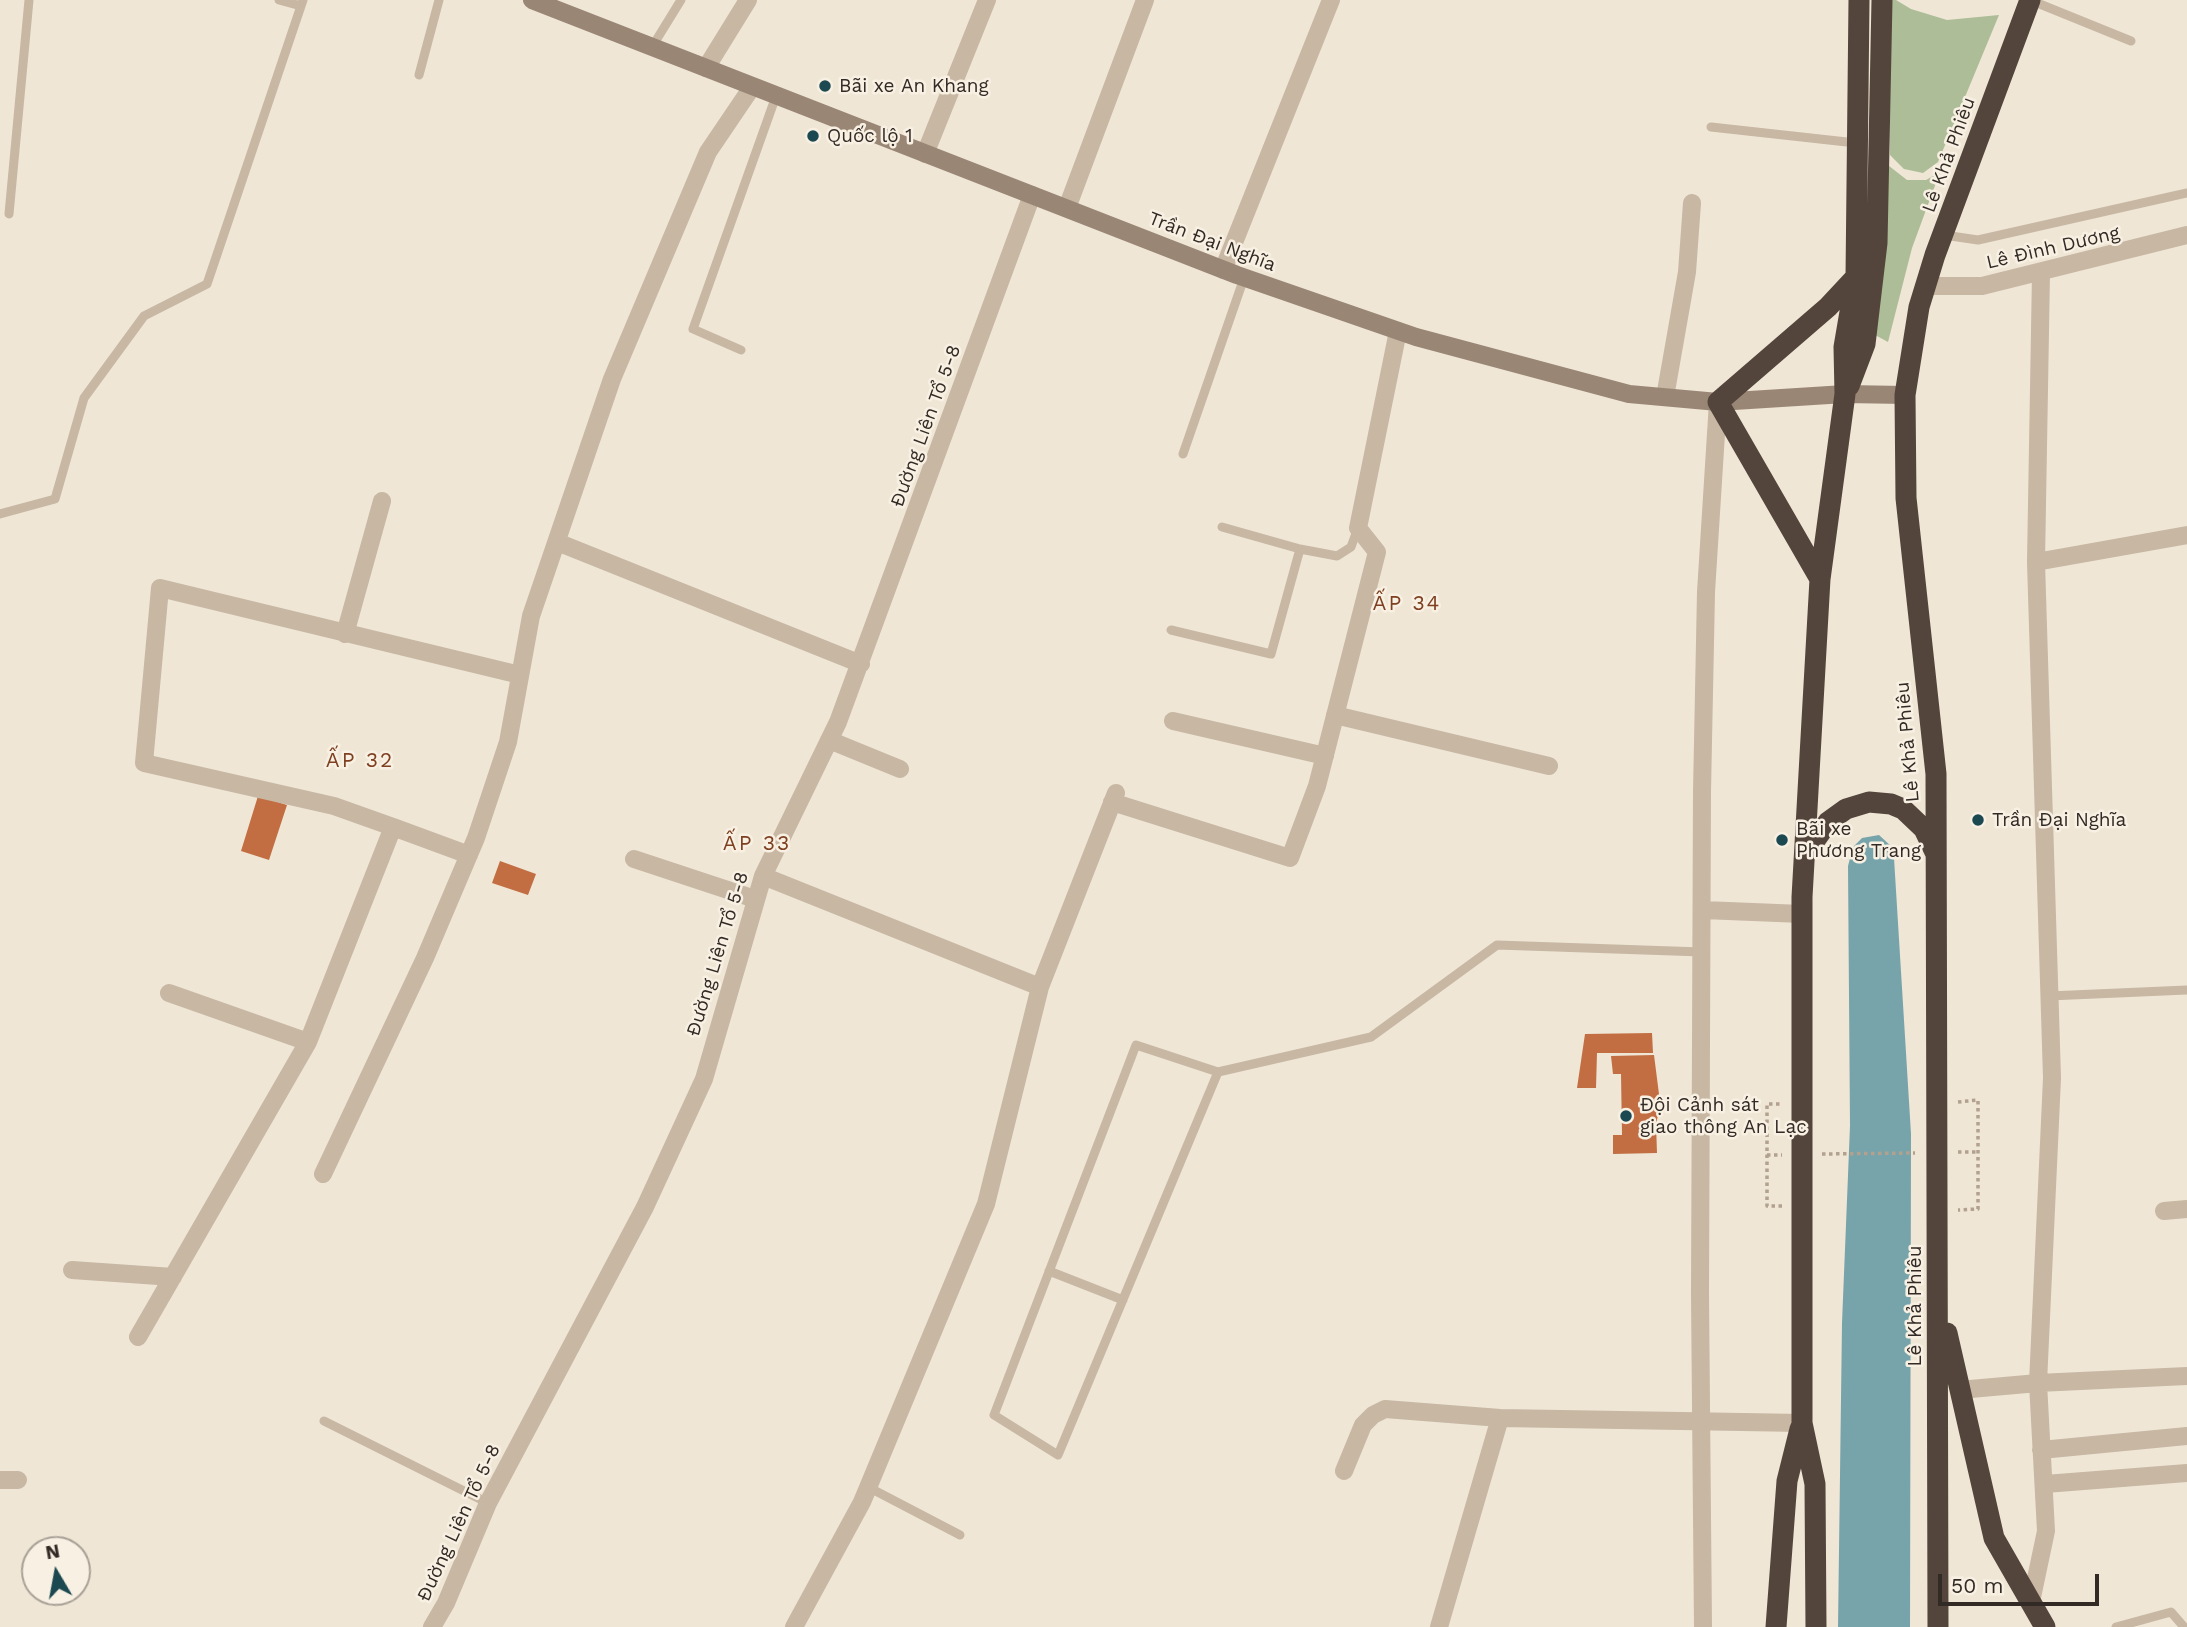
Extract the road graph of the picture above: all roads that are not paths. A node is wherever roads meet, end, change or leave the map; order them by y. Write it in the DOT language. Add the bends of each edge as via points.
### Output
graph roads {
  1 [pos="29,0"];
  2 [pos="279,0"];
  3 [pos="439,0"];
  4 [pos="532,0"];
  5 [pos="681,0"];
  6 [pos="748,0"];
  7 [pos="987,0"];
  8 [pos="1145,0"];
  9 [pos="1331,0"];
  10 [pos="1859,0"];
  11 [pos="1882,0"];
  12 [pos="2030,0"];
  13 [pos="302,3"];
  14 [pos="2132,41"];
  15 [pos="652,47"];
  16 [pos="706,68"];
  17 [pos="419,75"];
  18 [pos="752,87"];
  19 [pos="776,96"];
  20 [pos="1711,127"];
  21 [pos="1860,143"];
  22 [pos="925,154"];
  23 [pos="2187,193"];
  24 [pos="1032,195"];
  25 [pos="1692,202"];
  26 [pos="1067,208"];
  27 [pos="9,214"];
  28 [pos="1944,235"];
  29 [pos="2187,235"];
  30 [pos="1223,270"];
  31 [pos="2041,273"];
  32 [pos="1856,277"];
  33 [pos="1244,278"];
  34 [pos="1926,286"];
  35 [pos="1398,331"];
  36 [pos="741,350"];
  37 [pos="1846,394"];
  38 [pos="1905,395"];
  39 [pos="1665,397"];
  40 [pos="1718,402"];
  41 [pos="1182,454"];
  42 [pos="382,501"];
  43 [pos="0,514"];
  44 [pos="1222,527"];
  45 [pos="1358,528"];
  46 [pos="2187,535"];
  47 [pos="557,542"];
  48 [pos="1300,549"];
  49 [pos="2036,562"];
  50 [pos="1820,579"];
  51 [pos="1171,629"];
  52 [pos="345,635"];
  53 [pos="861,664"];
  54 [pos="520,676"];
  55 [pos="1335,715"];
  56 [pos="1173,721"];
  57 [pos="829,740"];
  58 [pos="1325,756"];
  59 [pos="1549,766"];
  60 [pos="900,769"];
  61 [pos="393,827"];
  62 [pos="469,855"];
  63 [pos="1938,857"];
  64 [pos="634,859"];
  65 [pos="1804,859"];
  66 [pos="762,876"];
  67 [pos="755,899"];
  68 [pos="1703,910"];
  69 [pos="1802,914"];
  70 [pos="1702,952"];
  71 [pos="1040,987"];
  72 [pos="2187,990"];
  73 [pos="169,993"];
  74 [pos="2049,996"];
  75 [pos="308,1042"];
  76 [pos="1218,1072"];
  77 [pos="323,1174"];
  78 [pos="2187,1209"];
  79 [pos="2164,1211"];
  80 [pos="72,1270"];
  81 [pos="1049,1271"];
  82 [pos="173,1277"];
  83 [pos="1937,1289"];
  84 [pos="1123,1300"];
  85 [pos="138,1337"];
  86 [pos="2187,1376"];
  87 [pos="2038,1383"];
  88 [pos="1959,1391"];
  89 [pos="1500,1418"];
  90 [pos="324,1421"];
  91 [pos="1700,1421"];
  92 [pos="1801,1423"];
  93 [pos="2187,1436"];
  94 [pos="2040,1450"];
  95 [pos="1345,1471"];
  96 [pos="2187,1473"];
  97 [pos="2045,1484"];
  98 [pos="868,1487"];
  99 [pos="488,1503"];
  100 [pos="960,1535"];
  101 [pos="2031,1602"];
  102 [pos="432,1627"];
  103 [pos="794,1627"];
  104 [pos="1439,1627"];
  105 [pos="1703,1627"];
  106 [pos="1776,1627"];
  107 [pos="1816,1627"];
  108 [pos="1938,1627"];
  109 [pos="2045,1627"];
  110 [pos="2116,1627"];
  111 [pos="2185,1627"];
  1 -- 27 [label="lane"];
  2 -- 13 [label="lane"];
  3 -- 17 [label="lane"];
  4 -- 15 [label="main road, Trần Đại Nghĩa"];
  5 -- 15 [label="lane"];
  6 -- 16 [label="street"];
  7 -- 22 [label="street"];
  8 -- 26 [label="street"];
  9 -- 30 [label="street"];
  10 -- 21 [label="highway"];
  11 -- 37 [label="highway" via="1877,243 1865,344"];
  12 -- 14 [label="lane"];
  12 -- 28 [label="highway, Lê Khả Phiêu"];
  13 -- 43 [label="lane" via="207,284 144,316 84,398 55,499"];
  15 -- 16 [label="main road, Trần Đại Nghĩa"];
  16 -- 18 [label="main road, Trần Đại Nghĩa"];
  18 -- 19 [label="main road, Trần Đại Nghĩa"];
  18 -- 47 [label="street" via="703,165 612,379"];
  19 -- 22 [label="main road, Trần Đại Nghĩa"];
  19 -- 36 [label="lane" via="693,329"];
  20 -- 21 [label="lane"];
  21 -- 32 [label="highway"];
  22 -- 24 [label="main road, Trần Đại Nghĩa"];
  23 -- 28 [label="lane" via="1978,240"];
  24 -- 26 [label="main road, Trần Đại Nghĩa"];
  24 -- 53 [label="street, Đường Liên Tổ 5-8"];
  25 -- 39 [label="street" via="1687,272"];
  26 -- 30 [label="main road, Trần Đại Nghĩa"];
  28 -- 34 [label="highway, Lê Khả Phiêu"];
  29 -- 31 [label="street, Lê Đình Dương"];
  30 -- 33 [label="main road, Trần Đại Nghĩa"];
  31 -- 34 [label="street, Lê Đình Dương" via="1982,286"];
  31 -- 49 [label="street"];
  32 -- 37 [label="highway" via="1844,347"];
  32 -- 40 [label="highway"];
  33 -- 35 [label="main road, Trần Đại Nghĩa"];
  33 -- 41 [label="lane"];
  34 -- 38 [label="highway, Lê Khả Phiêu"];
  35 -- 39 [label="main road, Trần Đại Nghĩa" via="1629,394"];
  35 -- 45 [label="street"];
  37 -- 38 [label="main road, Trần Đại Nghĩa"];
  37 -- 40 [label="main road, Trần Đại Nghĩa"];
  37 -- 50 [label="highway"];
  38 -- 63 [label="highway, Lê Khả Phiêu" via="1906,498 1936,759"];
  39 -- 40 [label="main road, Trần Đại Nghĩa"];
  40 -- 50 [label="highway"];
  40 -- 68 [label="street" via="1706,592"];
  42 -- 52 [label="street"];
  44 -- 48 [label="lane"];
  45 -- 48 [label="lane" via="1351,547 1342,555"];
  45 -- 55 [label="street" via="1377,552"];
  46 -- 49 [label="street"];
  47 -- 53 [label="street"];
  47 -- 54 [label="street" via="531,617"];
  48 -- 51 [label="lane" via="1271,654"];
  49 -- 74 [label="street"];
  50 -- 65 [label="highway"];
  52 -- 54 [label="street"];
  52 -- 61 [label="street" via="160,588 144,763 334,806"];
  53 -- 57 [label="street, Đường Liên Tổ 5-8"];
  54 -- 62 [label="street" via="508,742"];
  55 -- 58 [label="street"];
  55 -- 59 [label="street"];
  56 -- 58 [label="street"];
  57 -- 60 [label="street"];
  57 -- 66 [label="street, Đường Liên Tổ 5-8"];
  58 -- 71 [label="street" via="1290,858 1114,797"];
  61 -- 62 [label="street"];
  61 -- 75 [label="street"];
  62 -- 77 [label="street"];
  63 -- 65 [label="highway" via="1914,817 1891,804 1869,802 1846,809 1828,822"];
  63 -- 83 [label="highway, Lê Khả Phiêu"];
  64 -- 67 [label="street"];
  65 -- 69 [label="highway"];
  66 -- 67 [label="street, Đường Liên Tổ 5-8"];
  66 -- 71 [label="street"];
  67 -- 99 [label="street, Đường Liên Tổ 5-8" via="704,1079 627,1243"];
  68 -- 69 [label="street"];
  68 -- 70 [label="street"];
  69 -- 92 [label="highway"];
  70 -- 76 [label="lane" via="1497,945 1371,1037"];
  70 -- 91 [label="street"];
  71 -- 98 [label="street" via="986,1205"];
  72 -- 74 [label="lane"];
  73 -- 75 [label="street"];
  74 -- 87 [label="street" via="2052,1077"];
  75 -- 82 [label="street"];
  76 -- 81 [label="lane" via="1136,1045"];
  76 -- 84 [label="lane"];
  78 -- 79 [label="street"];
  80 -- 82 [label="street"];
  81 -- 84 [label="lane"];
  81 -- 84 [label="lane" via="994,1415 1058,1455"];
  82 -- 85 [label="street"];
  83 -- 88 [label="highway"];
  83 -- 108 [label="highway, Lê Khả Phiêu"];
  86 -- 87 [label="street"];
  87 -- 88 [label="street"];
  87 -- 94 [label="street"];
  88 -- 101 [label="highway" via="1994,1538"];
  89 -- 91 [label="street"];
  89 -- 95 [label="street" via="1385,1409 1363,1425"];
  89 -- 104 [label="street"];
  90 -- 99 [label="lane"];
  91 -- 92 [label="street"];
  91 -- 105 [label="street"];
  92 -- 106 [label="highway" via="1787,1481"];
  92 -- 107 [label="highway" via="1815,1484"];
  93 -- 94 [label="street"];
  94 -- 97 [label="street"];
  96 -- 97 [label="street"];
  97 -- 101 [label="street" via="2046,1531"];
  98 -- 100 [label="lane"];
  98 -- 103 [label="street"];
  99 -- 102 [label="street, Đường Liên Tổ 5-8"];
  101 -- 109 [label="highway"];
  110 -- 111 [label="lane" via="2171,1612"];
}
